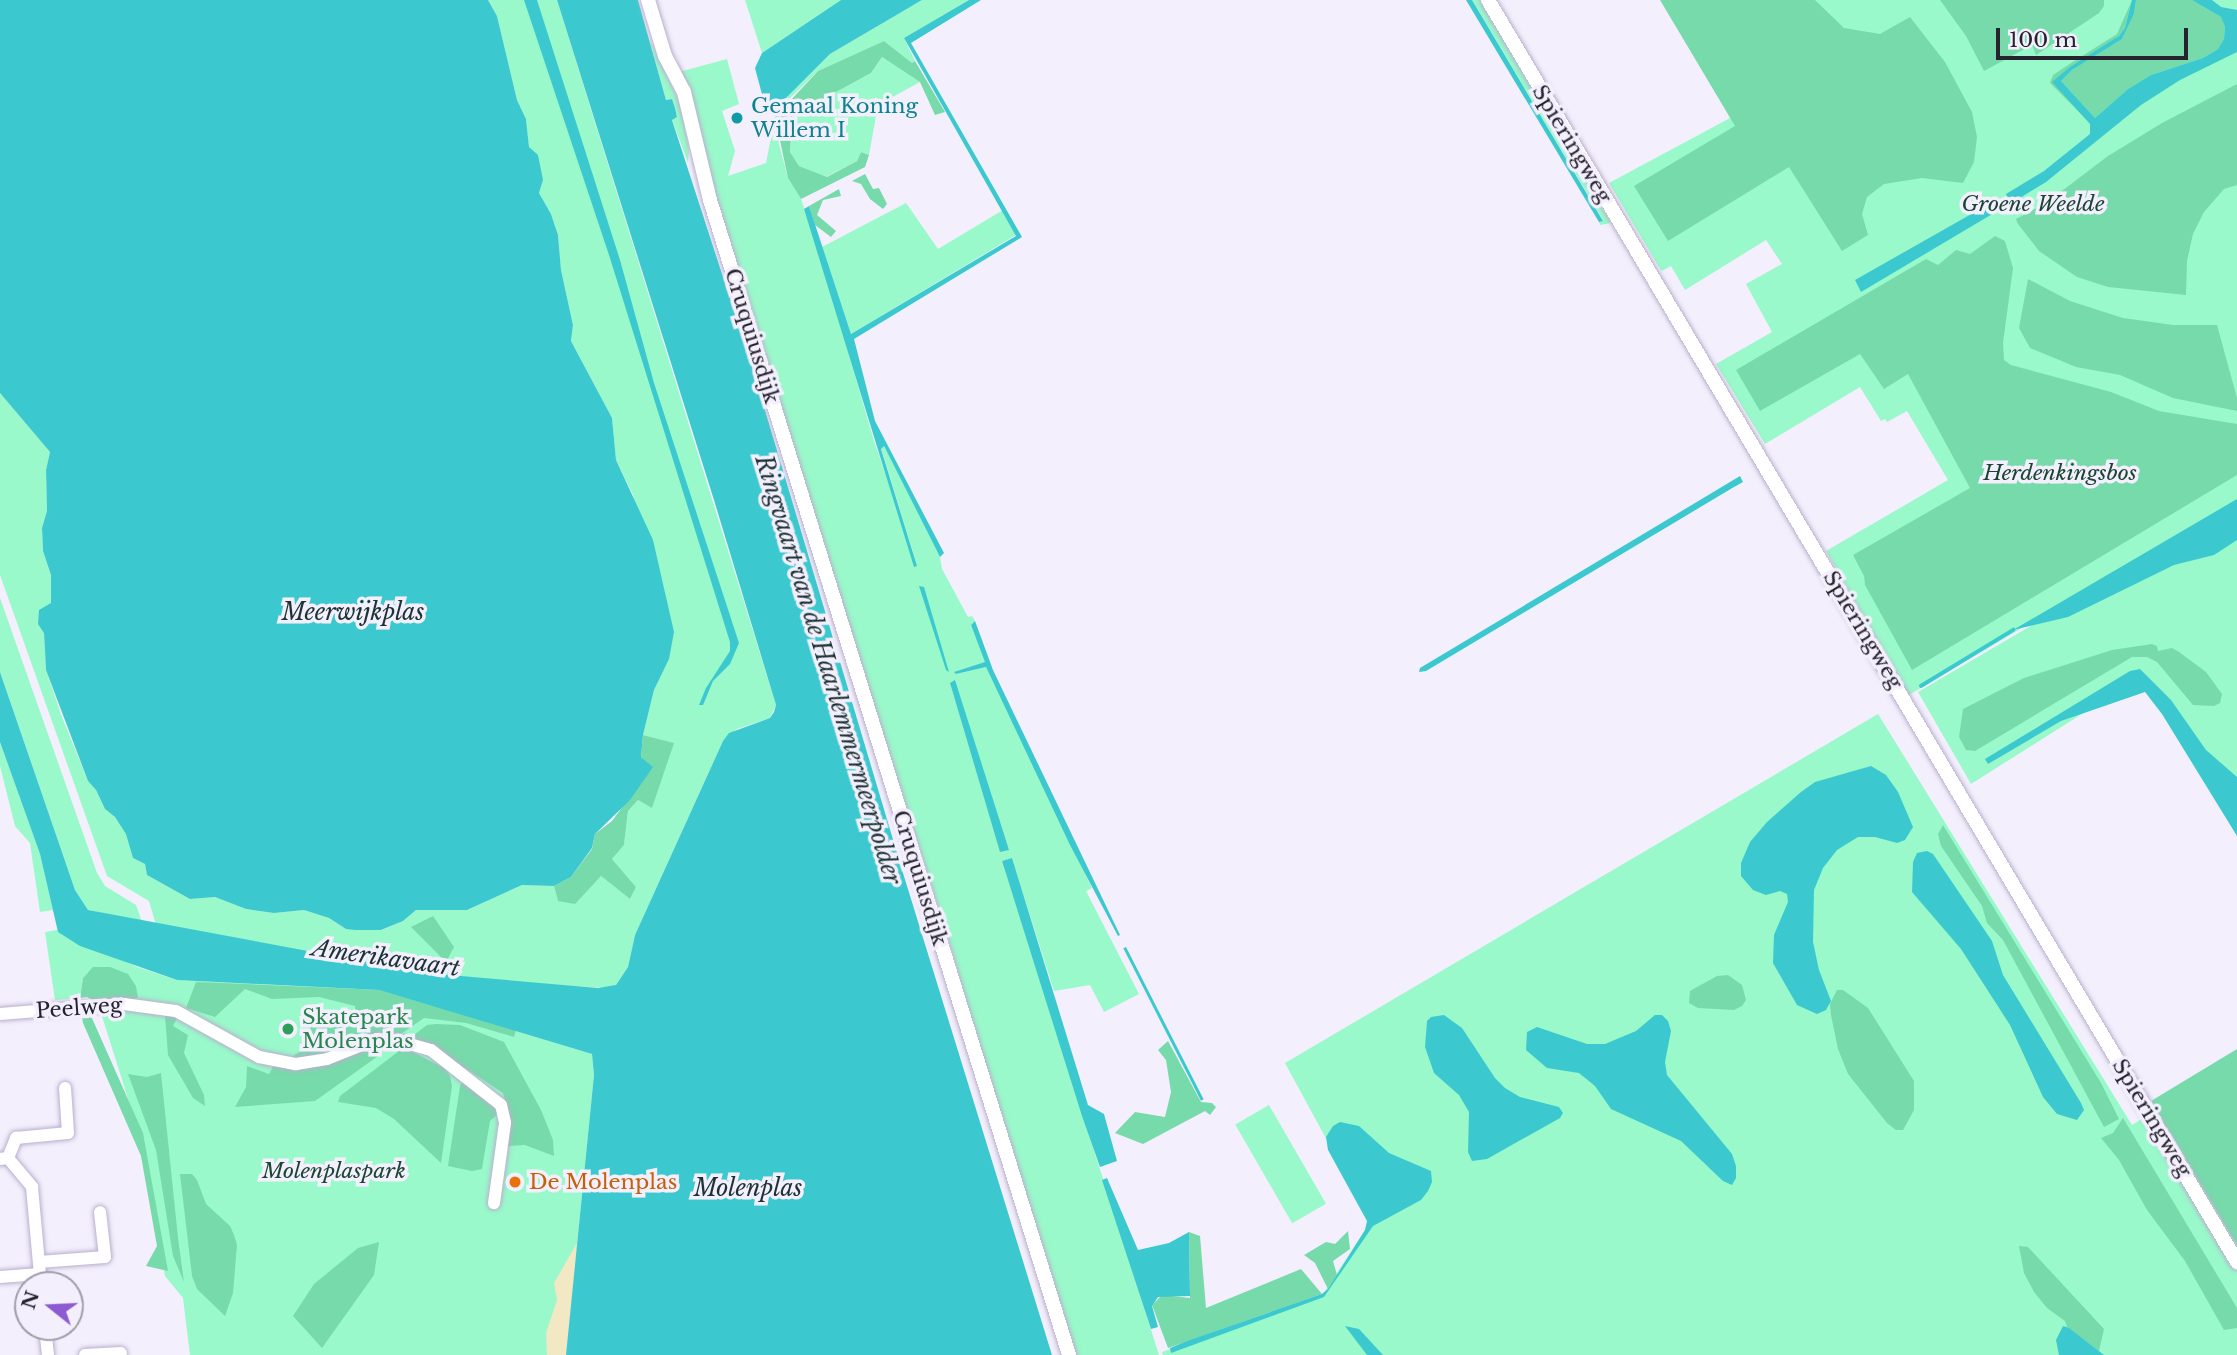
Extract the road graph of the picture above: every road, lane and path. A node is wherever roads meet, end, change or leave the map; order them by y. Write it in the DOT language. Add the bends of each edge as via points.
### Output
graph roads {
  1 [pos="648,0"];
  2 [pos="1488,0"];
  3 [pos="0,1014"];
  4 [pos="65,1088"];
  5 [pos="4,1159"];
  6 [pos="494,1203"];
  7 [pos="100,1212"];
  8 [pos="2237,1262"];
  9 [pos="40,1271"];
  10 [pos="51,1271"];
  11 [pos="121,1353"];
  12 [pos="85,1355"];
  13 [pos="1069,1355"];
  1 -- 13 [label="street, Cruquiusdijk" via="665,57 684,92 710,200"];
  2 -- 8 [label="street, Spieringweg"];
  3 -- 6 [label="street, Peelweg" via="124,1004 158,1008 180,1013 259,1057 296,1064 327,1059 377,1039 431,1050 501,1105 505,1123"];
  4 -- 5 [label="street" via="68,1133 16,1138"];
  5 -- 9 [label="street" via="32,1187"];
  7 -- 10 [label="street" via="105,1257"];
  11 -- 12 [label="street"];
}
